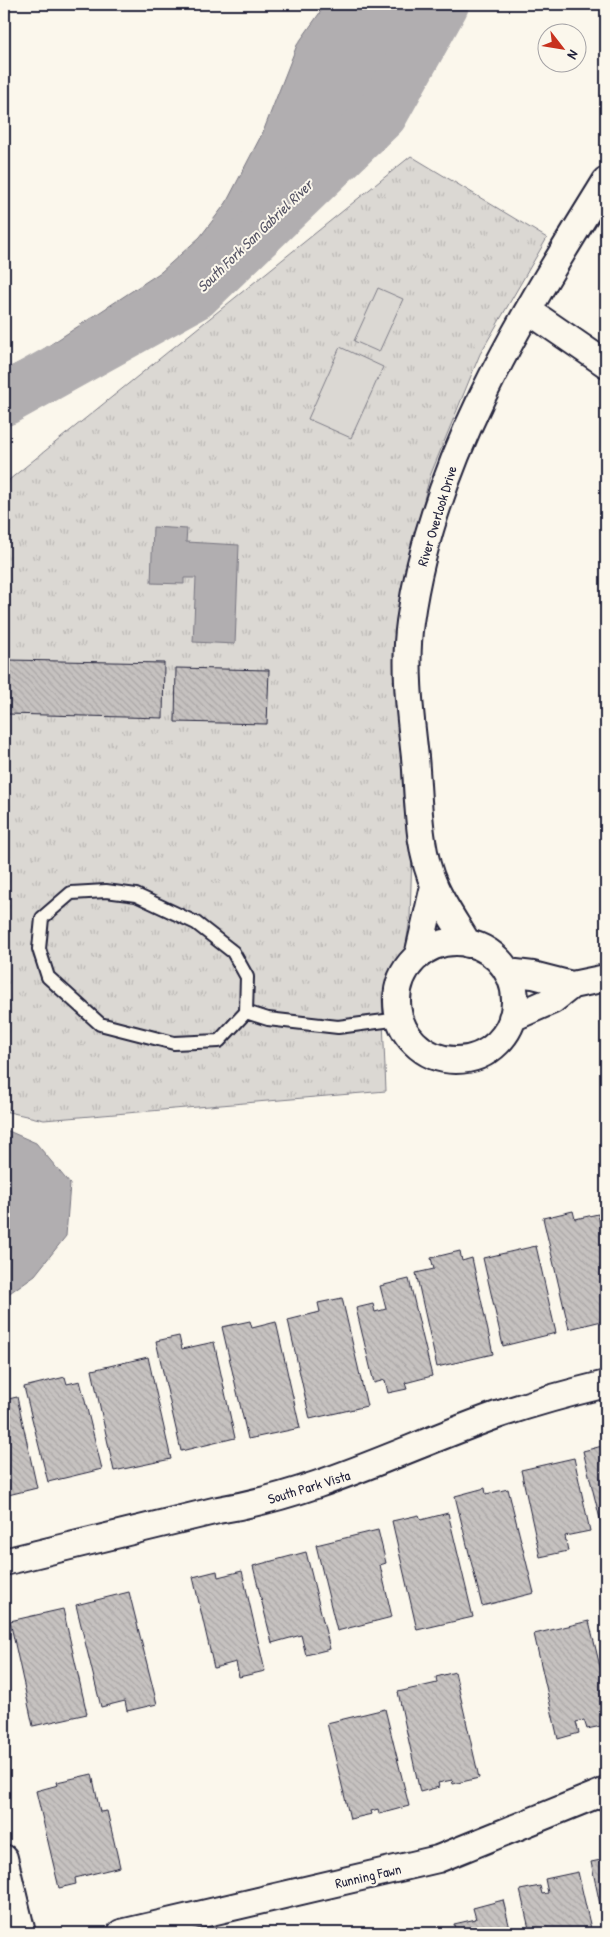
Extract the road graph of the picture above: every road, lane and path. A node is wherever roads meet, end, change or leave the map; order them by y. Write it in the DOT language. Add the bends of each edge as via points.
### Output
graph roads {
  1 [pos="606,181"];
  2 [pos="529,311"];
  3 [pos="606,364"];
  4 [pos="434,886"];
  5 [pos="468,944"];
  6 [pos="418,956"];
  7 [pos="507,972"];
  8 [pos="606,978"];
  9 [pos="572,985"];
  10 [pos="246,1012"];
  11 [pos="512,1018"];
  12 [pos="400,1019"];
  13 [pos="606,1384"];
  14 [pos="4,1562"];
  15 [pos="606,1791"];
  16 [pos="4,1858"];
  17 [pos="22,1933"];
  18 [pos="121,1933"];
  1 -- 2 [label="street, River Overlook Drive"];
  2 -- 3 [label="street"];
  2 -- 4 [label="street, River Overlook Drive" via="498,363 456,451 424,554 410,623 410,704 424,851"];
  4 -- 5 [label="street"];
  4 -- 6 [label="street"];
  5 -- 6 [label="street" via="451,942"];
  5 -- 7 [label="street" via="491,954"];
  6 -- 12 [label="street" via="398,987"];
  7 -- 9 [label="street"];
  7 -- 11 [label="street" via="515,1002"];
  8 -- 9 [label="street"];
  9 -- 11 [label="street" via="553,1000"];
  10 -- 10 [label="lane" via="247,977 233,952 196,922 136,895 106,891 71,893 42,918 39,949 48,977 100,1024 174,1043 219,1041"];
  10 -- 12 [label="lane" via="268,1020 338,1027"];
  11 -- 12 [label="street" via="492,1048 476,1057 458,1061 423,1051 410,1039"];
  13 -- 14 [label="street, South Park Vista" via="496,1416 334,1481 248,1506 218,1510"];
  15 -- 18 [label="street, Running Fawn" via="438,1859"];
  16 -- 17 [label="street"];
}
